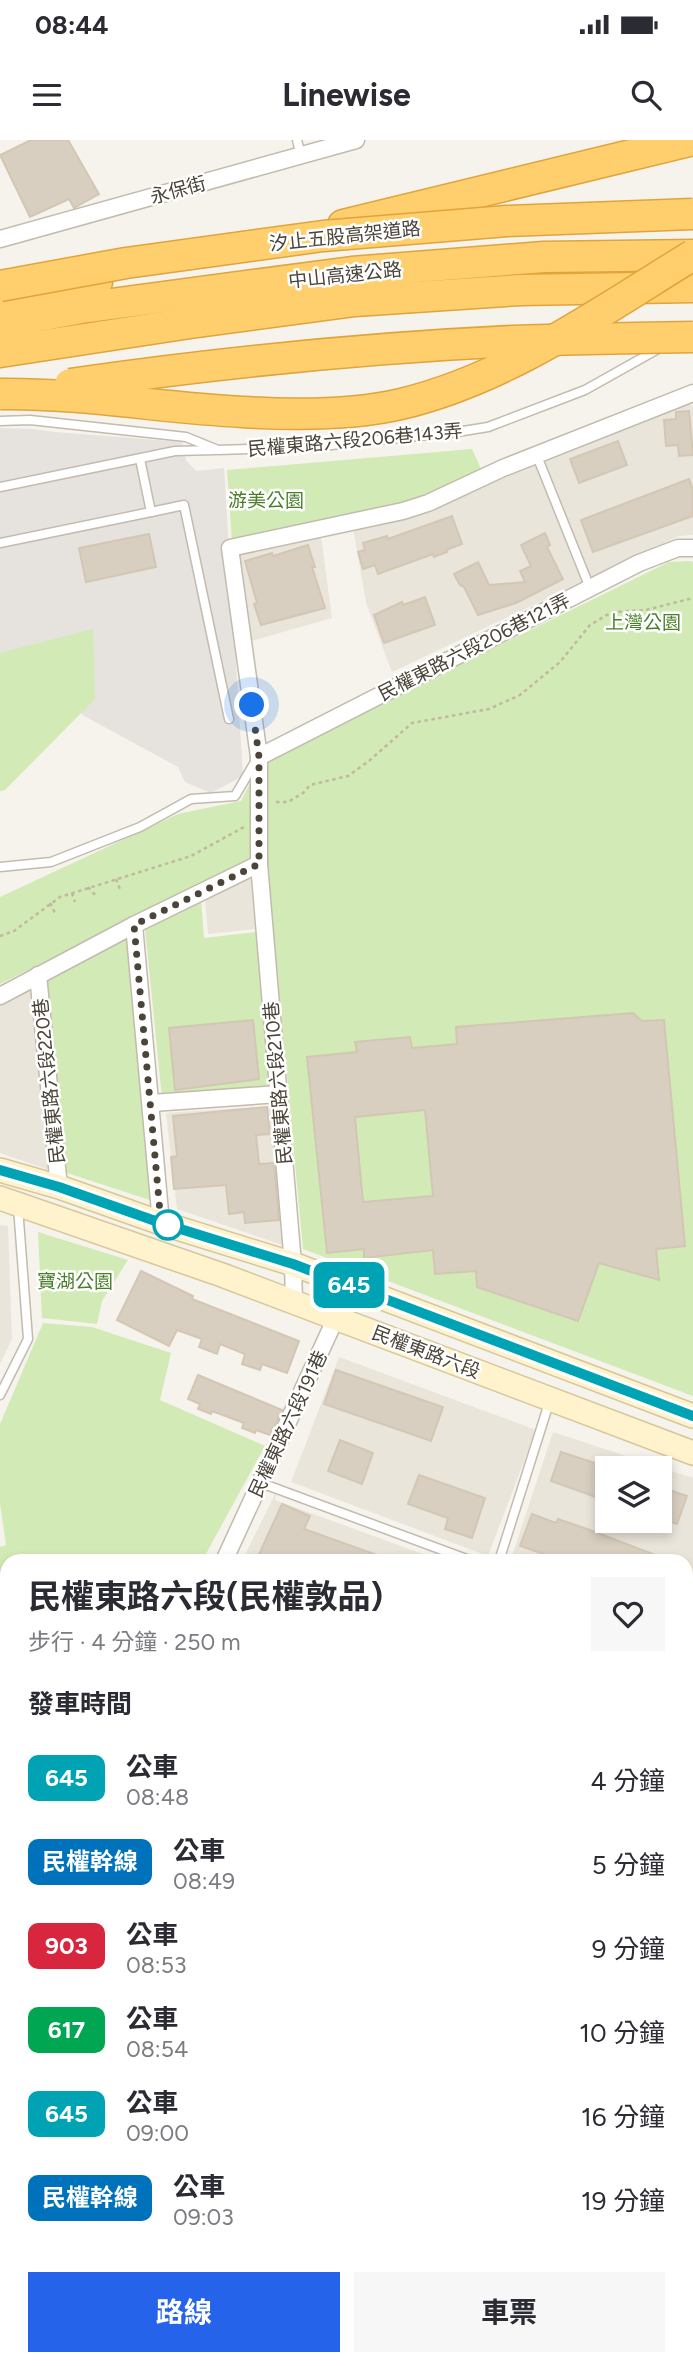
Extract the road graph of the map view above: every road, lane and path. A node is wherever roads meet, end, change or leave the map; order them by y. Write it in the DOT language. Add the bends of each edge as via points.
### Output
graph roads {
  1 [pos="297,140"];
  2 [pos="356,140"];
  3 [pos="693,141"];
  4 [pos="301,156"];
  5 [pos="693,214"];
  6 [pos="0,239"];
  7 [pos="693,255"];
  8 [pos="0,286"];
  9 [pos="693,287"];
  10 [pos="0,304"];
  11 [pos="0,323"];
  12 [pos="693,336"];
  13 [pos="0,352"];
  14 [pos="693,393"];
  15 [pos="0,394"];
  16 [pos="0,421"];
  17 [pos="218,450"];
  18 [pos="537,456"];
  19 [pos="140,459"];
  20 [pos="0,487"];
  21 [pos="151,512"];
  22 [pos="0,543"];
  23 [pos="693,548"];
  24 [pos="590,588"];
  25 [pos="693,598"];
  26 [pos="229,719"];
  27 [pos="259,757"];
  28 [pos="259,810"];
  29 [pos="259,864"];
  30 [pos="0,867"];
  31 [pos="116,879"];
  32 [pos="88,887"];
  33 [pos="72,892"];
  34 [pos="121,892"];
  35 [pos="96,896"];
  36 [pos="75,902"];
  37 [pos="50,903"];
  38 [pos="55,913"];
  39 [pos="134,925"];
  40 [pos="0,936"];
  41 [pos="38,975"];
  42 [pos="2,990"];
  43 [pos="279,1094"];
  44 [pos="152,1103"];
  45 [pos="0,1170"];
  46 [pos="59,1187"];
  47 [pos="9,1201"];
  48 [pos="161,1223"];
  49 [pos="293,1264"];
  50 [pos="351,1285"];
  51 [pos="294,1302"];
  52 [pos="337,1318"];
  53 [pos="0,1395"];
  54 [pos="550,1399"];
  55 [pos="693,1416"];
  56 [pos="693,1453"];
  57 [pos="261,1483"];
  58 [pos="227,1554"];
  59 [pos="453,1554"];
  60 [pos="501,1554"];
  1 -- 4 [label="lane"];
  2 -- 4 [label="street, 永保街"];
  3 -- 10 [label="highway"];
  4 -- 6 [label="street, 永保街"];
  5 -- 8 [label="highway, 汐止五股高架道路, bridge" via="507,221 323,236"];
  7 -- 11 [label="highway, 中山高速公路" via="544,257 352,272"];
  7 -- 15 [label="highway, bridge" via="538,349 476,380 400,404 327,414 244,413 97,398"];
  9 -- 13 [label="highway, 中山高速公路" via="520,290 355,301"];
  12 -- 15 [label="highway, bridge" via="355,351 169,370"];
  12 -- 17 [label="lane, 民權東路六段206巷143弄" via="648,353 585,390 488,426 312,447"];
  14 -- 18 [label="street"];
  16 -- 17 [label="lane, 民權東路六段206巷143弄" via="30,420 186,438"];
  17 -- 19 [label="lane"];
  18 -- 24 [label="lane"];
  18 -- 27 [label="street, 民權東路六段210巷" via="404,511 230,548"];
  19 -- 20 [label="lane"];
  19 -- 21 [label="lane"];
  21 -- 22 [label="lane"];
  21 -- 26 [label="lane" via="184,505"];
  23 -- 24 [label="street, 民權東路六段206巷121弄" via="659,555"];
  24 -- 27 [label="street, 民權東路六段206巷121弄"];
  25 -- 28 [label="path" via="646,610 611,612 590,625 559,662 520,695 489,709 412,723 348,776 310,785 288,802"];
  27 -- 28 [label="street, 民權東路六段210巷"];
  27 -- 30 [label="lane" via="235,796 191,799 140,827 51,862"];
  28 -- 29 [label="street, 民權東路六段210巷"];
  28 -- 31 [label="path" via="191,856"];
  29 -- 39 [label="street"];
  29 -- 43 [label="street, 民權東路六段210巷"];
  31 -- 32 [label="path"];
  31 -- 34 [label="path"];
  32 -- 33 [label="path"];
  32 -- 35 [label="path"];
  33 -- 36 [label="path"];
  33 -- 37 [label="path"];
  37 -- 38 [label="path"];
  37 -- 40 [label="path" via="20,927"];
  39 -- 41 [label="street"];
  39 -- 44 [label="street"];
  41 -- 42 [label="street"];
  41 -- 46 [label="street, 民權東路六段220巷"];
  43 -- 44 [label="street"];
  43 -- 49 [label="street, 民權東路六段210巷"];
  44 -- 48 [label="street"];
  45 -- 46 [label="main road, 民權東路六段"];
  46 -- 48 [label="main road, 民權東路六段"];
  47 -- 51 [label="main road, 民權東路六段"];
  47 -- 53 [label="lane" via="28,1339"];
  48 -- 49 [label="main road, 民權東路六段"];
  49 -- 50 [label="main road, 民權東路六段"];
  49 -- 51 [label="street, 民權東路六段210巷"];
  50 -- 52 [label="street, 民權東路六段191巷"];
  50 -- 55 [label="main road, 民權東路六段"];
  51 -- 52 [label="main road, 民權東路六段"];
  52 -- 54 [label="main road, 民權東路六段"];
  52 -- 57 [label="street, 民權東路六段191巷"];
  54 -- 56 [label="main road, 民權東路六段"];
  54 -- 60 [label="lane"];
  57 -- 58 [label="street, 民權東路六段191巷"];
  57 -- 59 [label="lane"];
}
